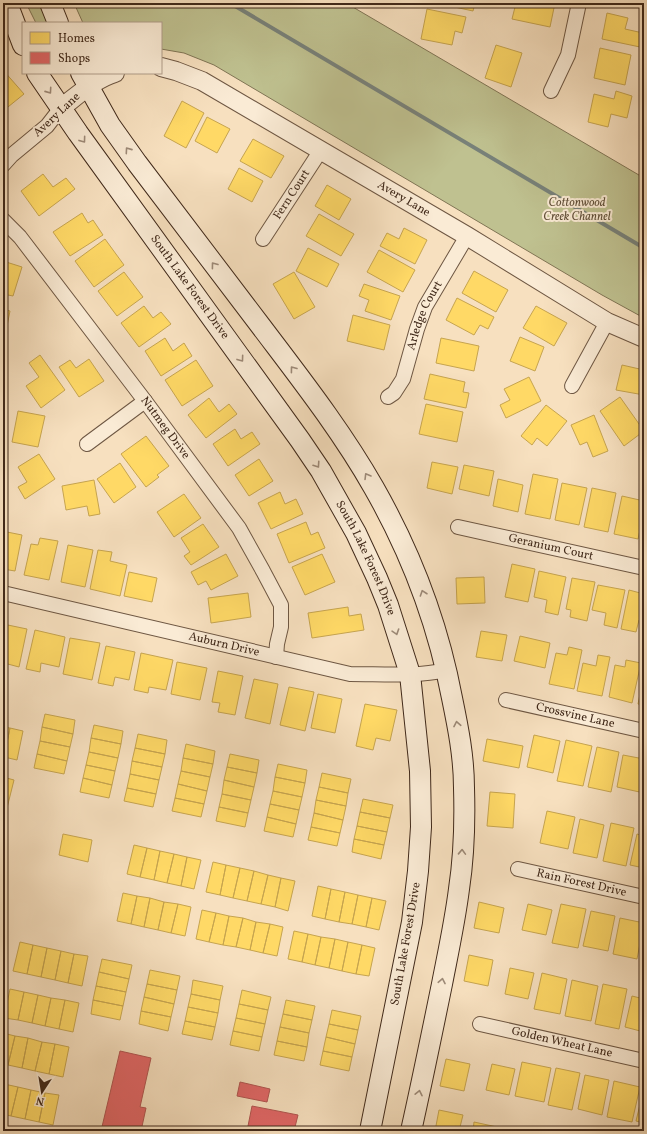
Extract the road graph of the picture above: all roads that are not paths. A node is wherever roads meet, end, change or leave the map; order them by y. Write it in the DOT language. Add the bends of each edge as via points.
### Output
graph roads {
  1 [pos="7,3"];
  2 [pos="50,3"];
  3 [pos="579,3"];
  4 [pos="58,22"];
  5 [pos="22,41"];
  6 [pos="162,67"];
  7 [pos="38,74"];
  8 [pos="112,74"];
  9 [pos="84,80"];
  10 [pos="551,91"];
  11 [pos="61,108"];
  12 [pos="321,150"];
  13 [pos="3,165"];
  14 [pos="3,220"];
  15 [pos="467,236"];
  16 [pos="263,240"];
  17 [pos="607,322"];
  18 [pos="644,338"];
  19 [pos="572,386"];
  20 [pos="388,397"];
  21 [pos="145,401"];
  22 [pos="87,444"];
  23 [pos="458,527"];
  24 [pos="644,568"];
  25 [pos="3,593"];
  26 [pos="276,657"];
  27 [pos="447,670"];
  28 [pos="410,674"];
  29 [pos="506,700"];
  30 [pos="644,731"];
  31 [pos="518,870"];
  32 [pos="644,897"];
  33 [pos="480,1024"];
  34 [pos="644,1061"];
  35 [pos="370,1131"];
  36 [pos="411,1131"];
  1 -- 5 [label="main road"];
  2 -- 4 [label="main road"];
  3 -- 10 [label="street" via="568,55"];
  6 -- 12 [label="street, Avery Lane" via="202,80"];
  7 -- 11 [label="main road, South Lake Forest Drive, one-way"];
  8 -- 9 [label="street, Avery Lane"];
  9 -- 11 [label="street, Avery Lane"];
  27 -- 9 [label="main road, one-way" via="439,638 403,545 359,463 322,408 137,163"];
  11 -- 13 [label="street, Avery Lane" via="47,126"];
  11 -- 28 [label="main road, South Lake Forest Drive, one-way" via="321,471 356,533 377,578"];
  12 -- 15 [label="street, Avery Lane"];
  12 -- 16 [label="street, Fern Court"];
  14 -- 21 [label="street, Nutmeg Drive" via="20,237"];
  15 -- 17 [label="street, Avery Lane"];
  15 -- 20 [label="street, Arledge Court" via="425,307 403,379 394,393"];
  17 -- 18 [label="street, Avery Lane"];
  17 -- 19 [label="street"];
  21 -- 22 [label="street"];
  21 -- 26 [label="street, Nutmeg Drive" via="239,528 281,605 281,627"];
  23 -- 24 [label="street, Geranium Court"];
  25 -- 26 [label="street, Auburn Drive"];
  26 -- 28 [label="street, Auburn Drive" via="350,674"];
  27 -- 28 [label="street, Auburn Drive"];
  36 -- 27 [label="main road, one-way" via="450,941 462,860 463,760"];
  28 -- 35 [label="main road, South Lake Forest Drive" via="420,771 421,827 418,871 412,922"];
  29 -- 30 [label="street, Crossvine Lane"];
  31 -- 32 [label="street, Rain Forest Drive"];
  33 -- 34 [label="street, Golden Wheat Lane"];
}
